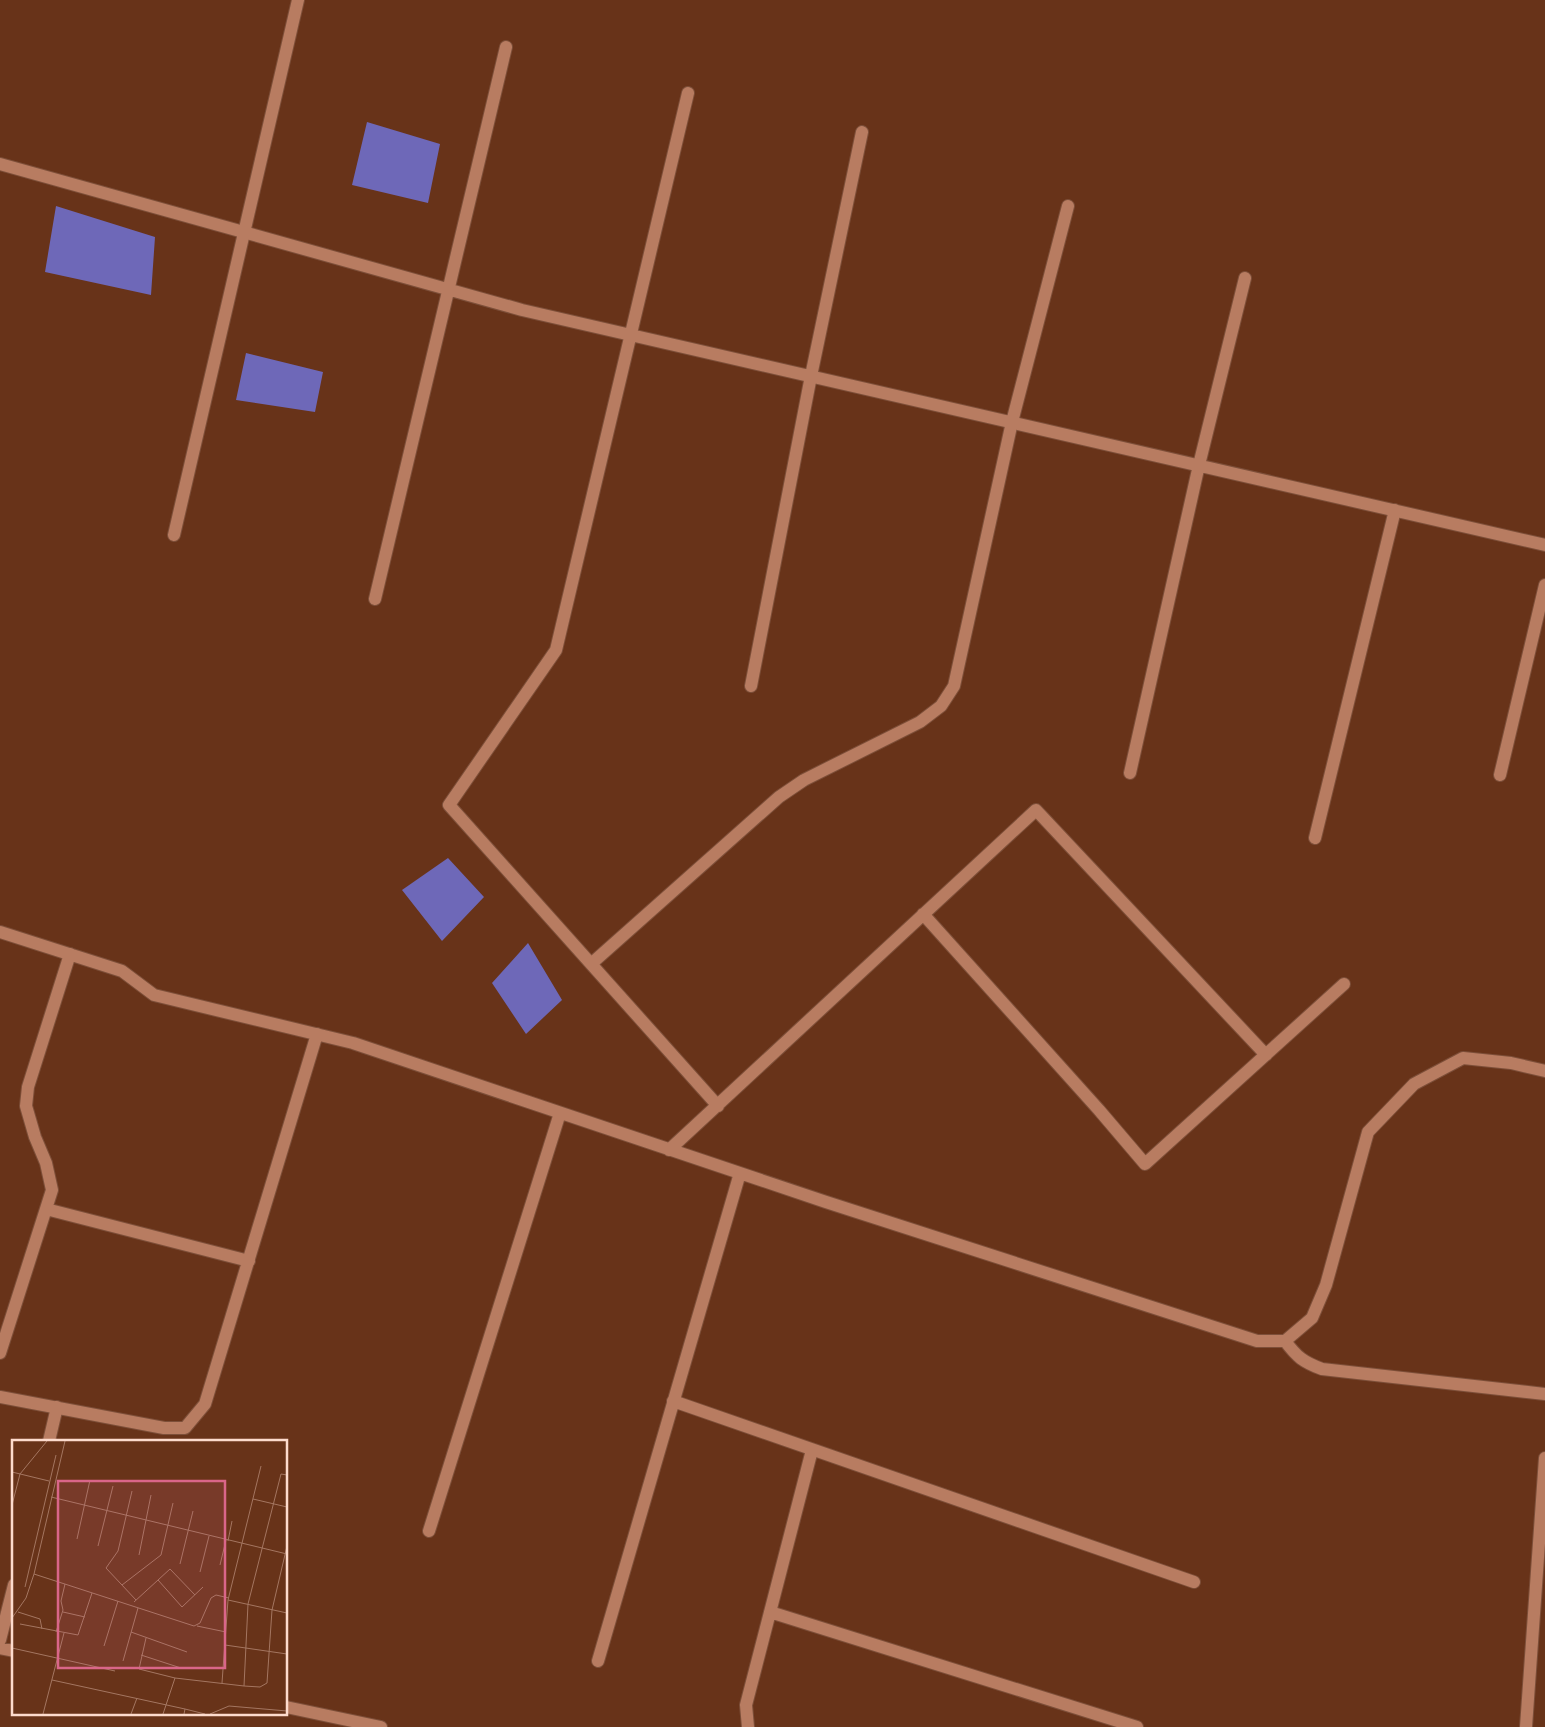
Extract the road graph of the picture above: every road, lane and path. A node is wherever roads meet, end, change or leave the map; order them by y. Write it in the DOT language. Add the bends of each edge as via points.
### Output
graph roads {
  1 [pos="298,0"];
  2 [pos="506,47"];
  3 [pos="688,92"];
  4 [pos="862,132"];
  5 [pos="0,164"];
  6 [pos="1068,206"];
  7 [pos="244,231"];
  8 [pos="1245,278"];
  9 [pos="448,289"];
  10 [pos="631,335"];
  11 [pos="811,376"];
  12 [pos="1012,422"];
  13 [pos="1199,465"];
  14 [pos="1394,510"];
  15 [pos="174,535"];
  16 [pos="1545,545"];
  17 [pos="1545,585"];
  18 [pos="375,599"];
  19 [pos="751,686"];
  20 [pos="1130,773"];
  21 [pos="1500,775"];
  22 [pos="1315,838"];
  23 [pos="923,914"];
  24 [pos="0,932"];
  25 [pos="70,954"];
  26 [pos="592,964"];
  27 [pos="1344,984"];
  28 [pos="317,1034"];
  29 [pos="1266,1055"];
  30 [pos="1545,1071"];
  31 [pos="718,1106"];
  32 [pos="560,1112"];
  33 [pos="669,1150"];
  34 [pos="740,1173"];
  35 [pos="46,1209"];
  36 [pos="249,1261"];
  37 [pos="1285,1340"];
  38 [pos="0,1353"];
  39 [pos="1545,1394"];
  40 [pos="0,1397"];
  41 [pos="673,1401"];
  42 [pos="57,1408"];
  43 [pos="49,1440"];
  44 [pos="812,1450"];
  45 [pos="1545,1458"];
  46 [pos="1543,1516"];
  47 [pos="429,1531"];
  48 [pos="1194,1582"];
  49 [pos="12,1593"];
  50 [pos="770,1612"];
  51 [pos="0,1640"];
  52 [pos="598,1661"];
  53 [pos="288,1707"];
  54 [pos="381,1727"];
  55 [pos="748,1727"];
  56 [pos="1137,1727"];
  57 [pos="1526,1727"];
  1 -- 7 [label="street"];
  2 -- 9 [label="street"];
  3 -- 10 [label="street"];
  4 -- 11 [label="street"];
  5 -- 7 [label="street"];
  6 -- 12 [label="street"];
  7 -- 9 [label="street"];
  7 -- 15 [label="street"];
  8 -- 13 [label="street"];
  9 -- 10 [label="street"];
  9 -- 18 [label="street"];
  10 -- 11 [label="street"];
  10 -- 26 [label="street" via="556,650 449,805"];
  11 -- 12 [label="street"];
  11 -- 19 [label="street"];
  12 -- 13 [label="street"];
  12 -- 26 [label="street" via="954,686 941,706 920,722 804,780 778,797"];
  13 -- 14 [label="street"];
  13 -- 20 [label="street"];
  14 -- 16 [label="street"];
  14 -- 22 [label="street"];
  17 -- 21 [label="street"];
  23 -- 29 [label="street" via="1036,810"];
  23 -- 29 [label="street" via="1145,1164"];
  23 -- 31 [label="street"];
  24 -- 25 [label="street"];
  25 -- 28 [label="street" via="122,971 154,996"];
  25 -- 35 [label="street" via="28,1087 26,1106 52,1190"];
  26 -- 31 [label="street"];
  27 -- 29 [label="street"];
  28 -- 32 [label="street"];
  28 -- 36 [label="street"];
  30 -- 37 [label="street" via="1511,1063 1463,1058 1414,1084 1368,1132 1326,1285 1312,1318"];
  31 -- 33 [label="street"];
  32 -- 33 [label="street"];
  32 -- 47 [label="street"];
  33 -- 34 [label="street"];
  34 -- 37 [label="street" via="1257,1341"];
  34 -- 41 [label="street"];
  35 -- 36 [label="street"];
  35 -- 38 [label="street"];
  36 -- 42 [label="street" via="205,1404 185,1428 164,1428"];
  37 -- 39 [label="street" via="1296,1355 1322,1369"];
  40 -- 42 [label="street"];
  41 -- 44 [label="street"];
  41 -- 52 [label="street"];
  42 -- 43 [label="street"];
  44 -- 48 [label="street"];
  44 -- 50 [label="street"];
  45 -- 46 [label="street"];
  46 -- 57 [label="street"];
  49 -- 51 [label="street"];
  50 -- 55 [label="street" via="746,1705"];
  50 -- 56 [label="street"];
  53 -- 54 [label="street"];
}
